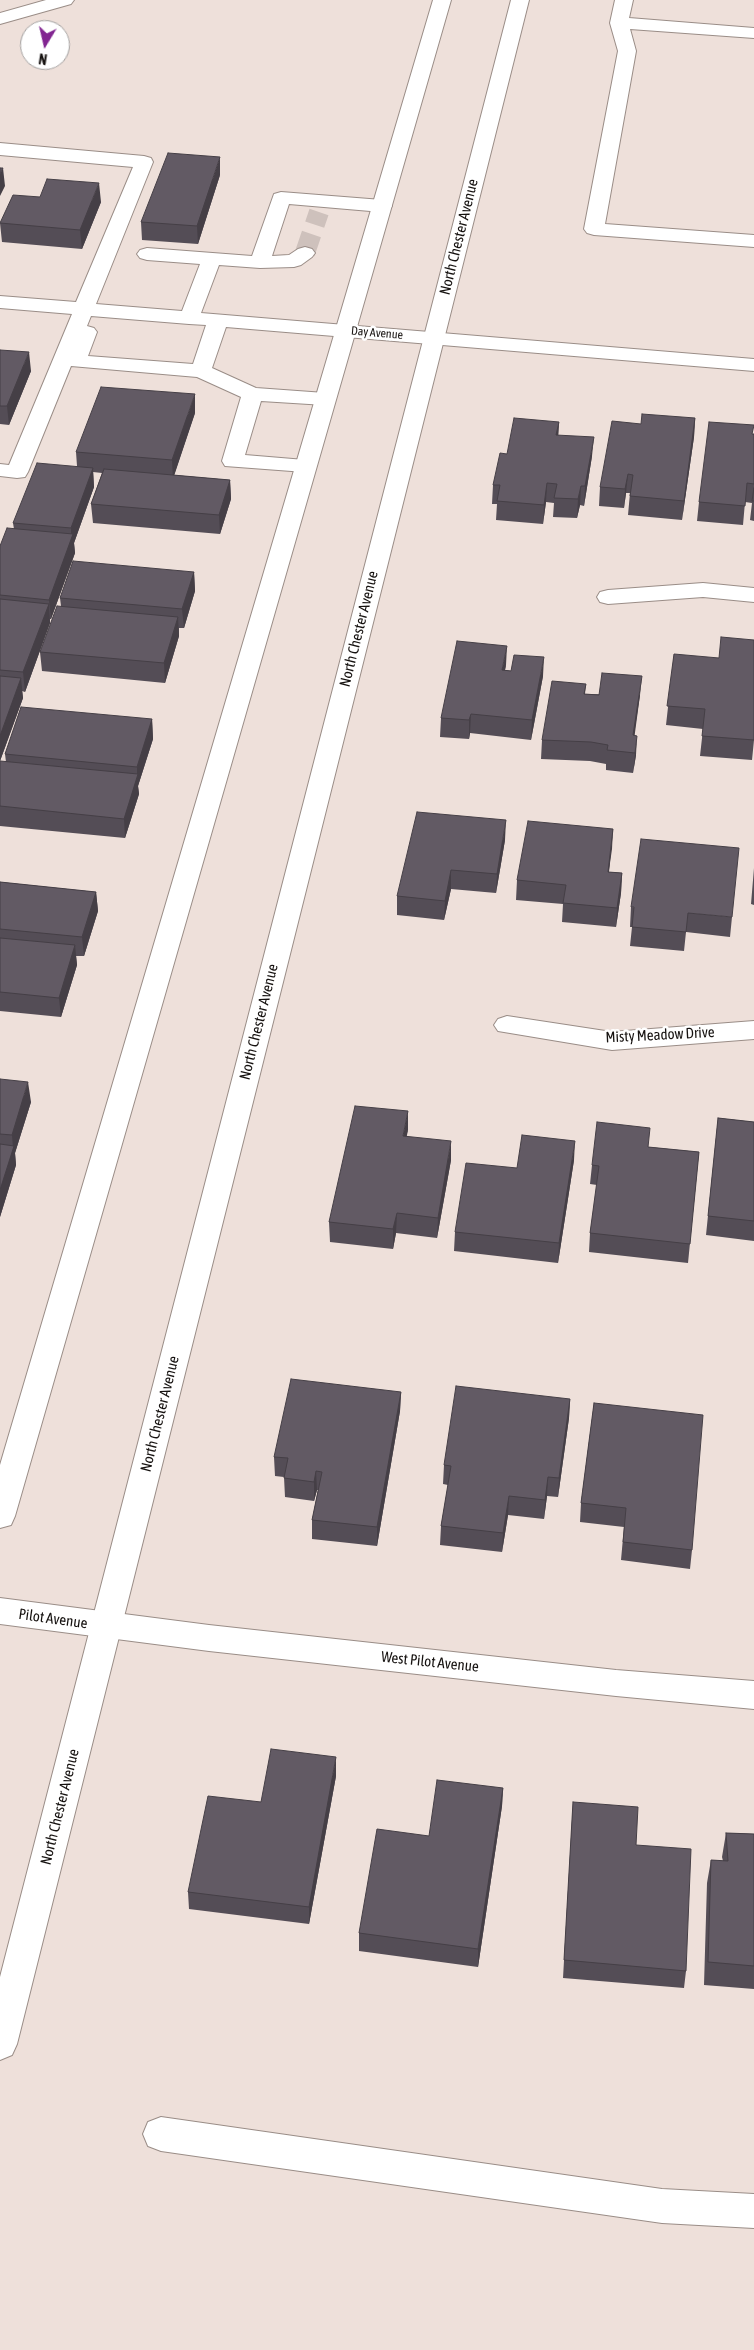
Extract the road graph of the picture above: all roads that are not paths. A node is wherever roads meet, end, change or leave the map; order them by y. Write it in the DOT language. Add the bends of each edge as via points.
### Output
graph roads {
  1 [pos="65,0"];
  2 [pos="442,0"];
  3 [pos="520,0"];
  4 [pos="624,0"];
  5 [pos="0,19"];
  6 [pos="619,23"];
  7 [pos="754,33"];
  8 [pos="0,149"];
  9 [pos="382,206"];
  10 [pos="754,241"];
  11 [pos="306,253"];
  12 [pos="147,254"];
  13 [pos="212,259"];
  14 [pos="260,262"];
  15 [pos="0,302"];
  16 [pos="90,309"];
  17 [pos="189,318"];
  18 [pos="218,320"];
  19 [pos="345,331"];
  20 [pos="433,338"];
  21 [pos="754,366"];
  22 [pos="200,371"];
  23 [pos="252,394"];
  24 [pos="325,399"];
  25 [pos="305,466"];
  26 [pos="0,470"];
  27 [pos="754,595"];
  28 [pos="608,597"];
  29 [pos="507,1025"];
  30 [pos="754,1030"];
  31 [pos="0,1516"];
  32 [pos="0,1612"];
  33 [pos="106,1626"];
  34 [pos="754,1695"];
  35 [pos="0,2044"];
  36 [pos="161,2134"];
  37 [pos="754,2211"];
  1 -- 5 [label="main road"];
  2 -- 9 [label="main road"];
  3 -- 20 [label="main road, North Chester Avenue"];
  4 -- 6 [label="main road"];
  6 -- 7 [label="main road"];
  6 -- 10 [label="main road" via="627,51 594,229"];
  8 -- 16 [label="main road" via="144,162"];
  9 -- 14 [label="main road" via="321,207 280,198"];
  9 -- 19 [label="main road"];
  11 -- 14 [label="main road" via="294,260"];
  12 -- 13 [label="main road"];
  13 -- 14 [label="main road"];
  13 -- 17 [label="main road"];
  15 -- 16 [label="main road, Day Avenue"];
  16 -- 17 [label="main road, Day Avenue"];
  16 -- 22 [label="main road" via="76,361"];
  16 -- 26 [label="main road" via="17,472"];
  17 -- 18 [label="main road, Day Avenue"];
  18 -- 19 [label="main road, Day Avenue"];
  18 -- 22 [label="main road"];
  19 -- 20 [label="main road, Day Avenue"];
  19 -- 24 [label="main road"];
  20 -- 21 [label="main road, Day Avenue"];
  20 -- 33 [label="main road, North Chester Avenue"];
  22 -- 23 [label="main road"];
  23 -- 24 [label="main road"];
  23 -- 25 [label="main road" via="233,461"];
  24 -- 25 [label="main road"];
  25 -- 31 [label="main road"];
  27 -- 28 [label="main road" via="703,590"];
  29 -- 30 [label="main road, Misty Meadow Drive" via="612,1041"];
  32 -- 33 [label="main road, Pilot Avenue"];
  33 -- 34 [label="main road, West Pilot Avenue" via="616,1683"];
  33 -- 35 [label="main road, North Chester Avenue"];
  36 -- 37 [label="main road" via="662,2206"];
}
